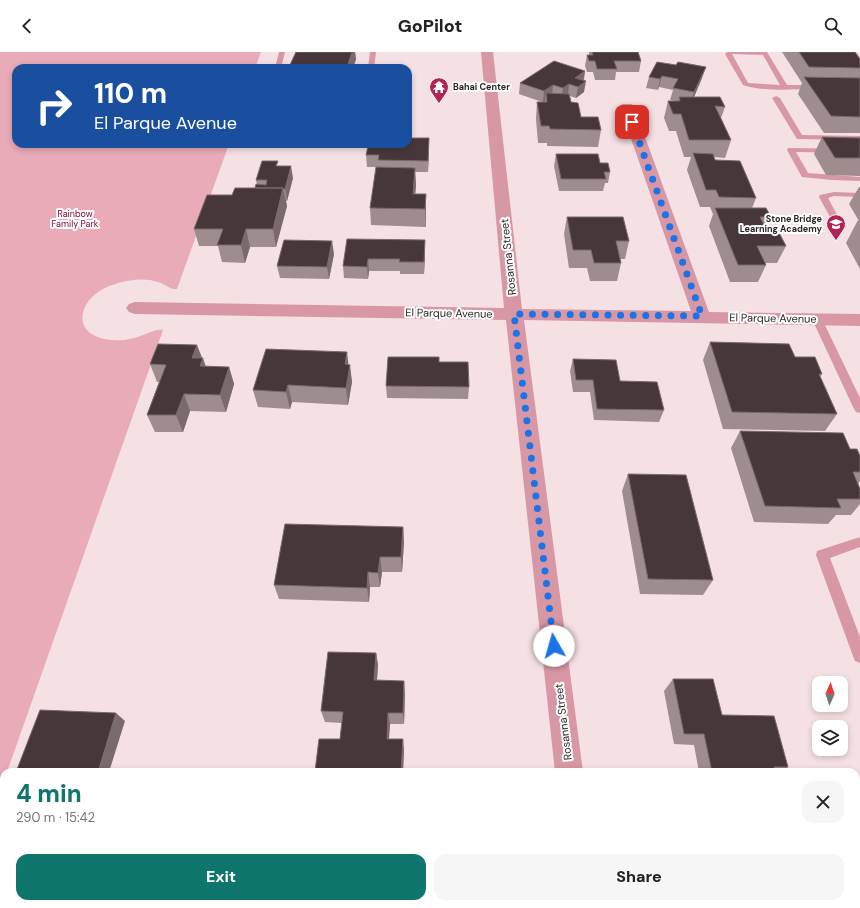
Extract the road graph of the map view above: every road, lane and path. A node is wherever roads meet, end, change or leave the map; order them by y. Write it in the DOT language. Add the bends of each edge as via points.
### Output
graph roads {
  1 [pos="282,52"];
  2 [pos="373,52"];
  3 [pos="487,52"];
  4 [pos="764,52"];
  5 [pos="279,64"];
  6 [pos="372,64"];
  7 [pos="785,87"];
  8 [pos="822,87"];
  9 [pos="776,98"];
  10 [pos="627,107"];
  11 [pos="860,138"];
  12 [pos="860,151"];
  13 [pos="860,179"];
  14 [pos="860,195"];
  15 [pos="838,224"];
  16 [pos="135,308"];
  17 [pos="514,314"];
  18 [pos="702,316"];
  19 [pos="817,319"];
  20 [pos="860,320"];
  21 [pos="860,409"];
  22 [pos="860,542"];
  23 [pos="860,656"];
  24 [pos="569,768"];
  1 -- 5 [label="lane"];
  2 -- 6 [label="lane"];
  3 -- 17 [label="street, Rosanna Street"];
  4 -- 7 [label="lane"];
  4 -- 7 [label="lane" via="728,54 745,84"];
  7 -- 8 [label="lane"];
  9 -- 11 [label="lane" via="800,137"];
  10 -- 18 [label="street"];
  12 -- 13 [label="lane" via="791,150 805,175"];
  14 -- 15 [label="lane" via="834,194 823,197"];
  16 -- 17 [label="street, El Parque Avenue"];
  17 -- 18 [label="street, El Parque Avenue"];
  17 -- 24 [label="street, Rosanna Street"];
  18 -- 19 [label="street, El Parque Avenue"];
  19 -- 20 [label="street, El Parque Avenue"];
  19 -- 21 [label="lane"];
  22 -- 23 [label="lane" via="822,555"];
}
